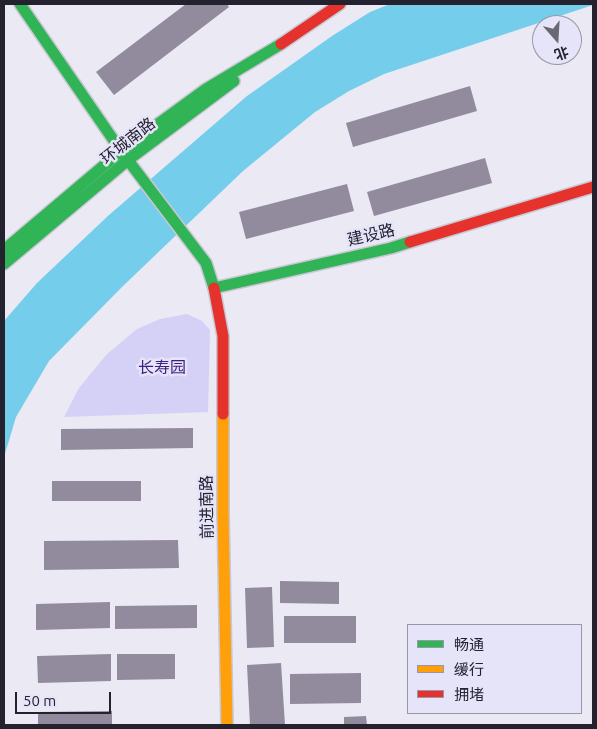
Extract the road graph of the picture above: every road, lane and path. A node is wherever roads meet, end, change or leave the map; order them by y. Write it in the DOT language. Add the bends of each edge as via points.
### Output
graph roads {
  1 [pos="20,4"];
  2 [pos="340,4"];
  3 [pos="124,156"];
  4 [pos="593,187"];
  5 [pos="4,250"];
  6 [pos="4,264"];
  7 [pos="214,288"];
  8 [pos="227,725"];
  1 -- 3 [label="street"];
  2 -- 3 [label="street, 环城南路" via="276,48 212,99"];
  3 -- 5 [label="street, 环城南路"];
  3 -- 6 [label="street, 环城南路"];
  3 -- 7 [label="street" via="206,263"];
  4 -- 7 [label="street, 建设路" via="391,248"];
  7 -- 8 [label="street, 前进南路" via="223,336"];
}
